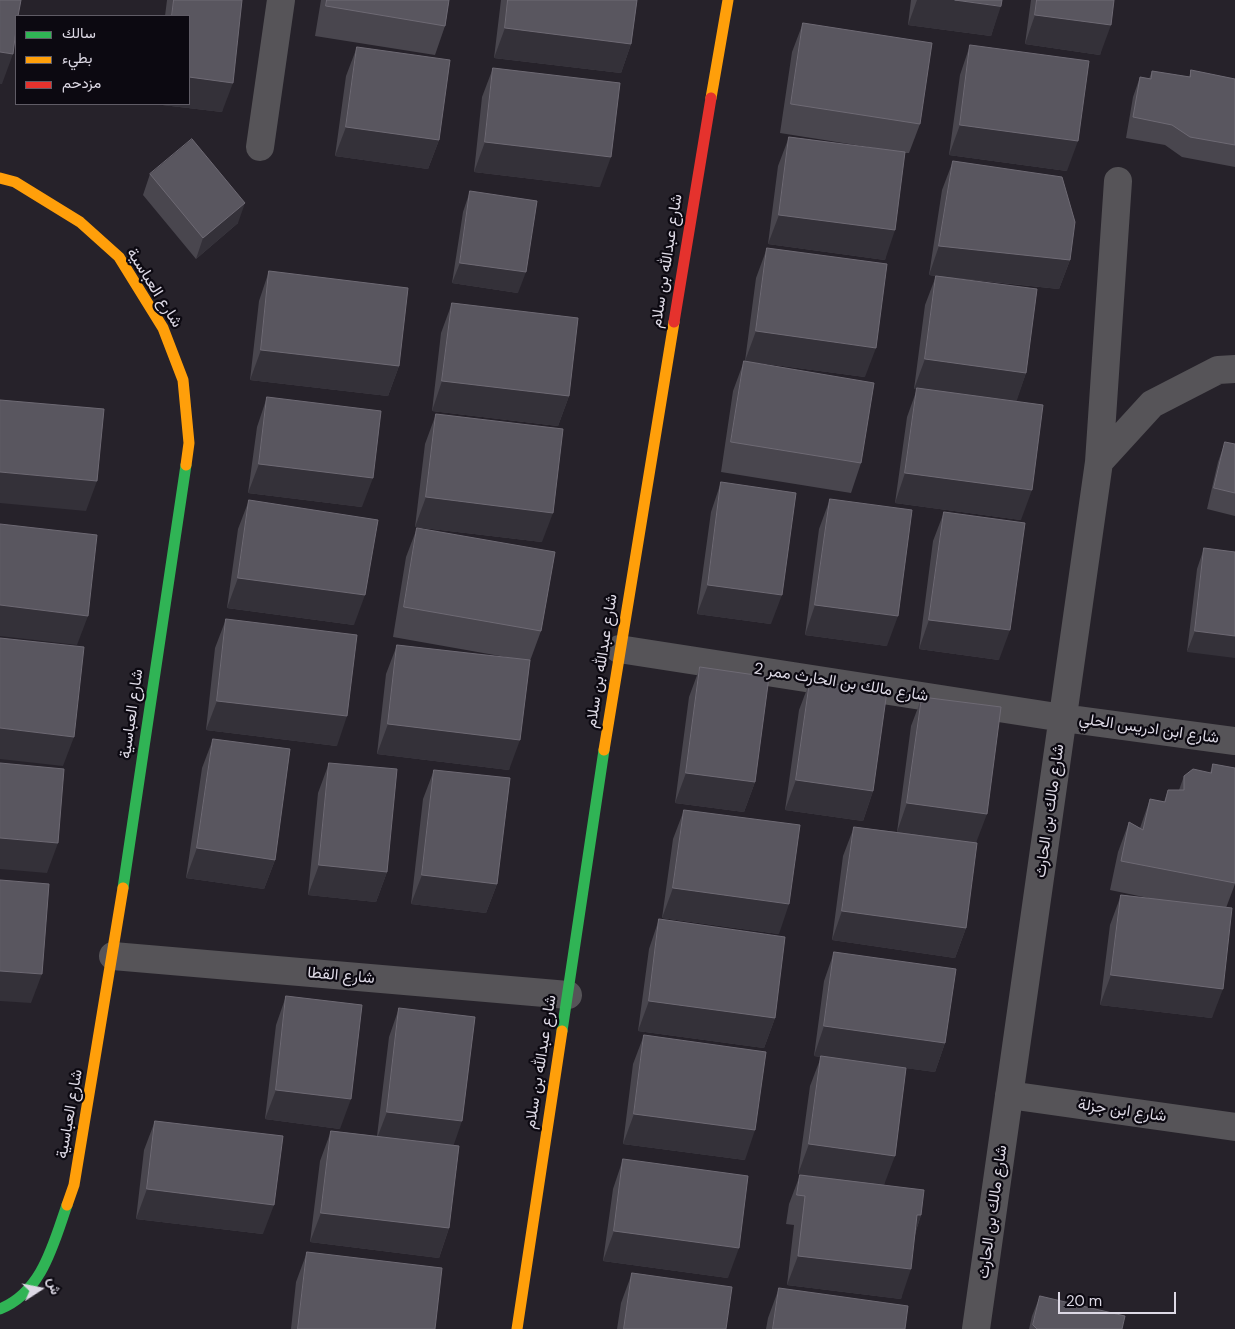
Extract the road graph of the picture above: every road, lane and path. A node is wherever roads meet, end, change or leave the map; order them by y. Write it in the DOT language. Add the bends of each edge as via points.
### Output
graph roads {
  1 [pos="281,0"];
  2 [pos="728,0"];
  3 [pos="260,147"];
  4 [pos="0,178"];
  5 [pos="1118,182"];
  6 [pos="1235,369"];
  7 [pos="1098,462"];
  8 [pos="620,649"];
  9 [pos="1063,718"];
  10 [pos="1235,741"];
  11 [pos="113,956"];
  12 [pos="568,995"];
  13 [pos="1009,1095"];
  14 [pos="1235,1127"];
  15 [pos="0,1309"];
  16 [pos="517,1329"];
  17 [pos="976,1329"];
  1 -- 3 [label="street"];
  2 -- 8 [label="street, شارع عبدالله بن سلام"];
  4 -- 11 [label="street, شارع العباسية" via="14,182 80,222 119,257 163,328 183,380 189,443"];
  5 -- 7 [label="street, شارع مالك بن الحارث"];
  6 -- 7 [label="street" via="1218,370 1152,404"];
  7 -- 9 [label="street, شارع مالك بن الحارث"];
  8 -- 9 [label="street, شارع مالك بن الحارث ممر 2"];
  8 -- 12 [label="street, شارع عبدالله بن سلام"];
  9 -- 10 [label="street, شارع ابن ادريس الحلي"];
  9 -- 13 [label="street, شارع مالك بن الحارث"];
  11 -- 12 [label="street, شارع القطا"];
  11 -- 15 [label="street, شارع العباسية" via="74,1185 38,1279 12,1304"];
  12 -- 16 [label="street, شارع عبدالله بن سلام"];
  13 -- 14 [label="street, شارع ابن جزلة"];
  13 -- 17 [label="street, شارع مالك بن الحارث"];
}
